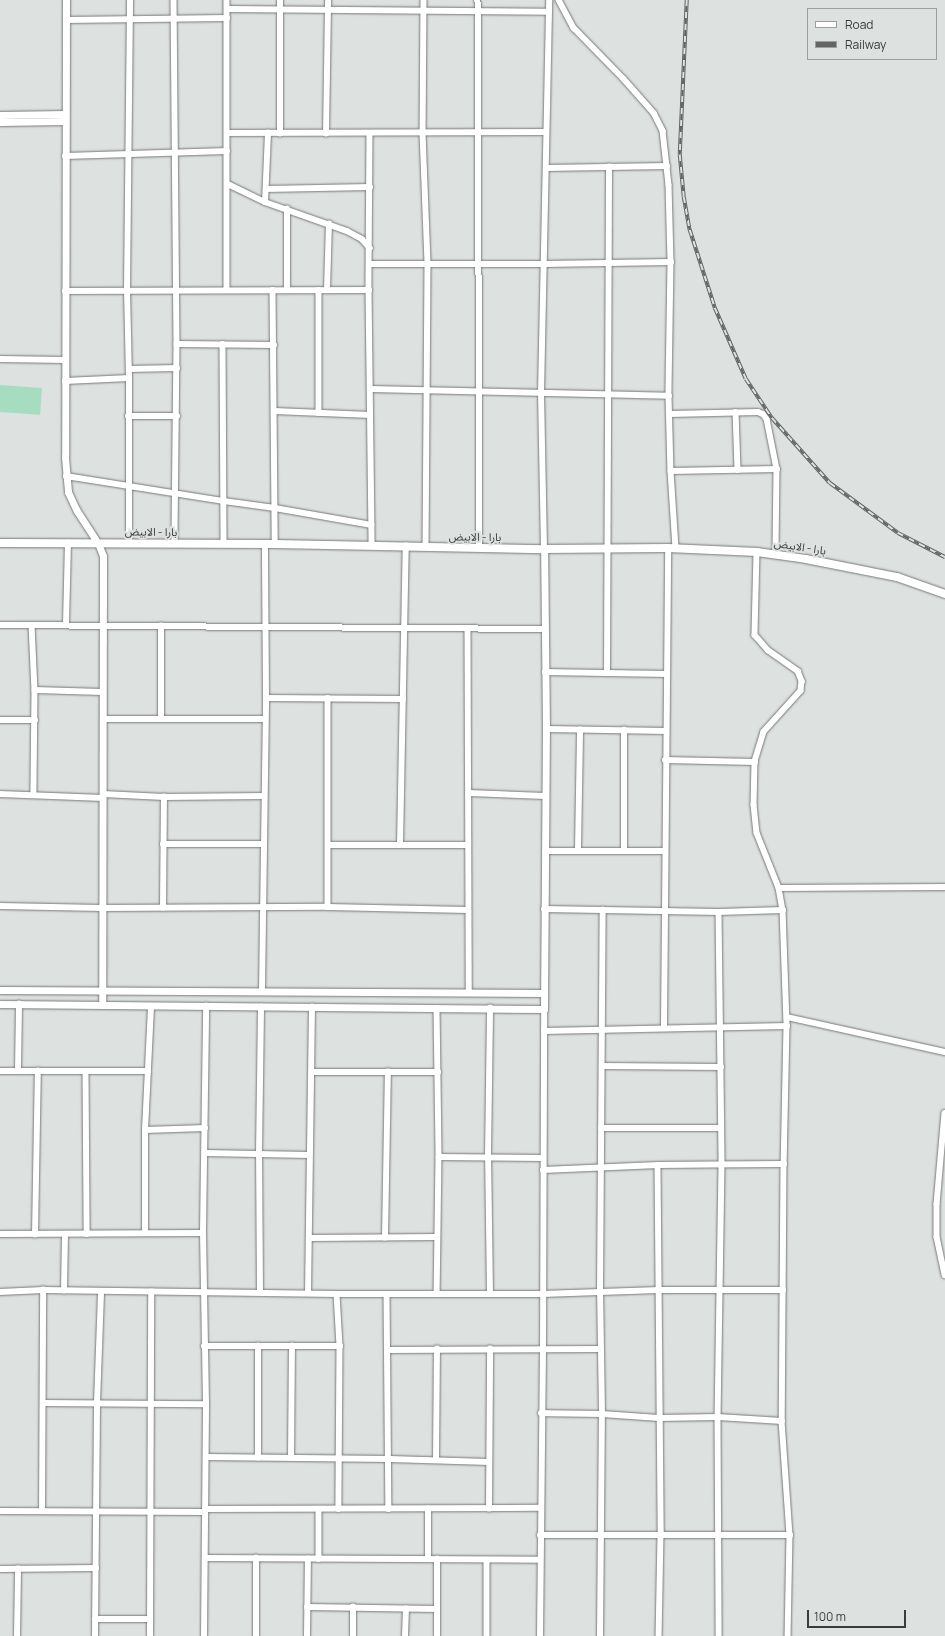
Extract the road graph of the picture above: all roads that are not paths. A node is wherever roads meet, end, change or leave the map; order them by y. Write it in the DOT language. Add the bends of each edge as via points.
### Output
graph roads {
  1 [pos="66,0"];
  2 [pos="130,0"];
  3 [pos="174,0"];
  4 [pos="227,0"];
  5 [pos="280,0"];
  6 [pos="328,0"];
  7 [pos="424,0"];
  8 [pos="478,0"];
  9 [pos="550,0"];
  10 [pos="559,0"];
  11 [pos="227,9"];
  12 [pos="280,9"];
  13 [pos="328,10"];
  14 [pos="424,10"];
  15 [pos="477,10"];
  16 [pos="549,12"];
  17 [pos="130,18"];
  18 [pos="174,18"];
  19 [pos="227,18"];
  20 [pos="66,20"];
  21 [pos="0,115"];
  22 [pos="65,118"];
  23 [pos="0,122"];
  24 [pos="546,132"];
  25 [pos="228,133"];
  26 [pos="268,133"];
  27 [pos="370,133"];
  28 [pos="423,133"];
  29 [pos="479,133"];
  30 [pos="280,134"];
  31 [pos="326,134"];
  32 [pos="227,151"];
  33 [pos="174,152"];
  34 [pos="129,153"];
  35 [pos="65,156"];
  36 [pos="667,166"];
  37 [pos="609,167"];
  38 [pos="546,168"];
  39 [pos="228,184"];
  40 [pos="370,187"];
  41 [pos="266,189"];
  42 [pos="265,202"];
  43 [pos="287,209"];
  44 [pos="329,224"];
  45 [pos="370,248"];
  46 [pos="608,262"];
  47 [pos="671,262"];
  48 [pos="370,264"];
  49 [pos="428,264"];
  50 [pos="478,264"];
  51 [pos="544,264"];
  52 [pos="228,289"];
  53 [pos="127,290"];
  54 [pos="176,290"];
  55 [pos="273,290"];
  56 [pos="287,290"];
  57 [pos="319,290"];
  58 [pos="327,290"];
  59 [pos="369,290"];
  60 [pos="65,291"];
  61 [pos="177,344"];
  62 [pos="223,344"];
  63 [pos="274,344"];
  64 [pos="0,360"];
  65 [pos="64,360"];
  66 [pos="177,368"];
  67 [pos="129,369"];
  68 [pos="129,378"];
  69 [pos="64,380"];
  70 [pos="371,389"];
  71 [pos="427,391"];
  72 [pos="480,392"];
  73 [pos="541,393"];
  74 [pos="608,394"];
  75 [pos="669,396"];
  76 [pos="275,411"];
  77 [pos="736,412"];
  78 [pos="319,413"];
  79 [pos="670,414"];
  80 [pos="370,415"];
  81 [pos="128,416"];
  82 [pos="177,416"];
  83 [pos="777,469"];
  84 [pos="738,470"];
  85 [pos="671,471"];
  86 [pos="66,476"];
  87 [pos="129,486"];
  88 [pos="177,493"];
  89 [pos="224,501"];
  90 [pos="275,508"];
  91 [pos="372,525"];
  92 [pos="0,543"];
  93 [pos="68,543"];
  94 [pos="98,543"];
  95 [pos="129,543"];
  96 [pos="175,544"];
  97 [pos="224,544"];
  98 [pos="265,544"];
  99 [pos="275,544"];
  100 [pos="372,545"];
  101 [pos="406,546"];
  102 [pos="426,547"];
  103 [pos="480,548"];
  104 [pos="672,548"];
  105 [pos="544,549"];
  106 [pos="608,549"];
  107 [pos="757,552"];
  108 [pos="776,555"];
  109 [pos="945,594"];
  110 [pos="0,624"];
  111 [pos="66,624"];
  112 [pos="104,624"];
  113 [pos="32,625"];
  114 [pos="161,626"];
  115 [pos="266,626"];
  116 [pos="468,628"];
  117 [pos="405,629"];
  118 [pos="545,629"];
  119 [pos="545,672"];
  120 [pos="607,673"];
  121 [pos="666,674"];
  122 [pos="36,690"];
  123 [pos="102,692"];
  124 [pos="266,698"];
  125 [pos="328,698"];
  126 [pos="403,699"];
  127 [pos="161,718"];
  128 [pos="103,719"];
  129 [pos="265,719"];
  130 [pos="0,720"];
  131 [pos="35,720"];
  132 [pos="546,729"];
  133 [pos="580,730"];
  134 [pos="624,730"];
  135 [pos="666,731"];
  136 [pos="665,760"];
  137 [pos="755,762"];
  138 [pos="469,793"];
  139 [pos="0,794"];
  140 [pos="34,794"];
  141 [pos="103,796"];
  142 [pos="264,796"];
  143 [pos="545,796"];
  144 [pos="164,797"];
  145 [pos="163,844"];
  146 [pos="264,844"];
  147 [pos="328,845"];
  148 [pos="400,845"];
  149 [pos="468,845"];
  150 [pos="578,850"];
  151 [pos="624,850"];
  152 [pos="545,851"];
  153 [pos="664,851"];
  154 [pos="945,887"];
  155 [pos="779,888"];
  156 [pos="0,906"];
  157 [pos="263,907"];
  158 [pos="328,907"];
  159 [pos="102,908"];
  160 [pos="163,908"];
  161 [pos="544,909"];
  162 [pos="467,910"];
  163 [pos="603,910"];
  164 [pos="784,910"];
  165 [pos="664,912"];
  166 [pos="719,912"];
  167 [pos="0,990"];
  168 [pos="102,990"];
  169 [pos="262,991"];
  170 [pos="469,992"];
  171 [pos="544,993"];
  172 [pos="0,1004"];
  173 [pos="19,1004"];
  174 [pos="102,1005"];
  175 [pos="151,1006"];
  176 [pos="206,1006"];
  177 [pos="261,1007"];
  178 [pos="312,1007"];
  179 [pos="437,1008"];
  180 [pos="490,1008"];
  181 [pos="544,1009"];
  182 [pos="787,1017"];
  183 [pos="787,1026"];
  184 [pos="664,1028"];
  185 [pos="722,1028"];
  186 [pos="602,1029"];
  187 [pos="544,1031"];
  188 [pos="945,1052"];
  189 [pos="602,1066"];
  190 [pos="721,1067"];
  191 [pos="0,1070"];
  192 [pos="18,1070"];
  193 [pos="38,1071"];
  194 [pos="148,1071"];
  195 [pos="86,1072"];
  196 [pos="312,1072"];
  197 [pos="388,1072"];
  198 [pos="438,1072"];
  199 [pos="945,1112"];
  200 [pos="205,1128"];
  201 [pos="602,1128"];
  202 [pos="721,1128"];
  203 [pos="145,1130"];
  204 [pos="205,1153"];
  205 [pos="259,1153"];
  206 [pos="309,1155"];
  207 [pos="488,1156"];
  208 [pos="439,1157"];
  209 [pos="543,1158"];
  210 [pos="722,1164"];
  211 [pos="784,1164"];
  212 [pos="658,1165"];
  213 [pos="602,1168"];
  214 [pos="543,1170"];
  215 [pos="145,1233"];
  216 [pos="203,1233"];
  217 [pos="0,1234"];
  218 [pos="87,1234"];
  219 [pos="35,1235"];
  220 [pos="65,1235"];
  221 [pos="437,1237"];
  222 [pos="310,1238"];
  223 [pos="386,1238"];
  224 [pos="945,1275"];
  225 [pos="43,1290"];
  226 [pos="659,1290"];
  227 [pos="783,1290"];
  228 [pos="64,1291"];
  229 [pos="719,1291"];
  230 [pos="0,1292"];
  231 [pos="101,1292"];
  232 [pos="151,1292"];
  233 [pos="204,1292"];
  234 [pos="260,1292"];
  235 [pos="308,1293"];
  236 [pos="437,1293"];
  237 [pos="600,1293"];
  238 [pos="337,1294"];
  239 [pos="387,1294"];
  240 [pos="490,1294"];
  241 [pos="543,1294"];
  242 [pos="204,1346"];
  243 [pos="258,1346"];
  244 [pos="292,1346"];
  245 [pos="340,1346"];
  246 [pos="437,1349"];
  247 [pos="490,1349"];
  248 [pos="543,1349"];
  249 [pos="387,1350"];
  250 [pos="600,1350"];
  251 [pos="43,1403"];
  252 [pos="97,1403"];
  253 [pos="150,1404"];
  254 [pos="206,1404"];
  255 [pos="541,1413"];
  256 [pos="602,1414"];
  257 [pos="718,1417"];
  258 [pos="659,1418"];
  259 [pos="782,1421"];
  260 [pos="206,1457"];
  261 [pos="258,1458"];
  262 [pos="291,1458"];
  263 [pos="339,1459"];
  264 [pos="390,1459"];
  265 [pos="436,1460"];
  266 [pos="489,1462"];
  267 [pos="319,1508"];
  268 [pos="541,1508"];
  269 [pos="339,1509"];
  270 [pos="389,1509"];
  271 [pos="428,1509"];
  272 [pos="489,1509"];
  273 [pos="205,1510"];
  274 [pos="0,1511"];
  275 [pos="42,1511"];
  276 [pos="97,1512"];
  277 [pos="149,1512"];
  278 [pos="540,1535"];
  279 [pos="601,1535"];
  280 [pos="661,1535"];
  281 [pos="718,1535"];
  282 [pos="790,1535"];
  283 [pos="205,1558"];
  284 [pos="256,1558"];
  285 [pos="308,1559"];
  286 [pos="319,1559"];
  287 [pos="428,1559"];
  288 [pos="437,1559"];
  289 [pos="487,1560"];
  290 [pos="540,1560"];
  291 [pos="96,1568"];
  292 [pos="0,1569"];
  293 [pos="18,1569"];
  294 [pos="307,1607"];
  295 [pos="353,1607"];
  296 [pos="406,1609"];
  297 [pos="437,1610"];
  298 [pos="95,1619"];
  299 [pos="150,1619"];
  300 [pos="17,1636"];
  301 [pos="95,1636"];
  302 [pos="150,1636"];
  303 [pos="204,1636"];
  304 [pos="256,1636"];
  305 [pos="307,1636"];
  306 [pos="353,1636"];
  307 [pos="405,1636"];
  308 [pos="437,1636"];
  309 [pos="487,1636"];
  310 [pos="540,1636"];
  311 [pos="600,1636"];
  312 [pos="659,1636"];
  313 [pos="719,1636"];
  314 [pos="788,1636"];
  1 -- 20 [label="main road"];
  2 -- 17 [label="street"];
  3 -- 18 [label="street"];
  4 -- 11 [label="street"];
  5 -- 12 [label="street"];
  6 -- 13 [label="street"];
  7 -- 14 [label="street"];
  8 -- 15 [label="street"];
  9 -- 16 [label="street"];
  10 -- 36 [label="street" via="574,28 654,113 663,131"];
  11 -- 12 [label="street"];
  11 -- 19 [label="street"];
  12 -- 13 [label="street"];
  12 -- 30 [label="street"];
  13 -- 14 [label="street"];
  13 -- 31 [label="street"];
  14 -- 15 [label="street"];
  14 -- 28 [label="street"];
  15 -- 16 [label="street"];
  15 -- 29 [label="street"];
  16 -- 24 [label="street"];
  17 -- 18 [label="street"];
  17 -- 20 [label="street"];
  17 -- 34 [label="street"];
  18 -- 19 [label="street"];
  18 -- 33 [label="street"];
  19 -- 25 [label="street"];
  20 -- 22 [label="main road"];
  21 -- 22 [label="main road"];
  22 -- 23 [label="main road"];
  22 -- 35 [label="main road"];
  24 -- 29 [label="street"];
  24 -- 38 [label="street"];
  25 -- 26 [label="street"];
  25 -- 32 [label="street"];
  26 -- 30 [label="street"];
  26 -- 41 [label="street"];
  27 -- 28 [label="street"];
  27 -- 31 [label="street"];
  27 -- 40 [label="street"];
  28 -- 29 [label="street"];
  28 -- 49 [label="street"];
  29 -- 50 [label="street"];
  30 -- 31 [label="street"];
  32 -- 33 [label="street"];
  32 -- 39 [label="street"];
  33 -- 34 [label="street"];
  33 -- 54 [label="street"];
  34 -- 35 [label="street"];
  34 -- 53 [label="street"];
  35 -- 60 [label="main road"];
  36 -- 37 [label="street"];
  36 -- 47 [label="street"];
  37 -- 38 [label="street"];
  37 -- 46 [label="street"];
  38 -- 51 [label="street"];
  39 -- 42 [label="street"];
  39 -- 52 [label="street"];
  40 -- 41 [label="street"];
  40 -- 45 [label="street"];
  41 -- 42 [label="street"];
  42 -- 43 [label="street"];
  43 -- 44 [label="street"];
  43 -- 56 [label="street"];
  44 -- 45 [label="street" via="362,239"];
  44 -- 58 [label="street"];
  45 -- 48 [label="street"];
  46 -- 47 [label="street"];
  46 -- 51 [label="street"];
  46 -- 74 [label="street"];
  47 -- 75 [label="street"];
  48 -- 49 [label="street"];
  48 -- 59 [label="street"];
  49 -- 50 [label="street"];
  49 -- 71 [label="street"];
  50 -- 51 [label="street"];
  50 -- 72 [label="street"];
  51 -- 73 [label="street"];
  52 -- 54 [label="street"];
  52 -- 55 [label="street"];
  53 -- 54 [label="street"];
  53 -- 60 [label="street"];
  53 -- 67 [label="street"];
  54 -- 61 [label="street"];
  55 -- 56 [label="street"];
  55 -- 63 [label="street"];
  56 -- 57 [label="street"];
  57 -- 58 [label="street"];
  57 -- 78 [label="street"];
  58 -- 59 [label="street"];
  59 -- 70 [label="street"];
  60 -- 65 [label="main road"];
  61 -- 62 [label="street"];
  61 -- 66 [label="street"];
  62 -- 63 [label="street"];
  62 -- 89 [label="street"];
  63 -- 76 [label="street"];
  64 -- 65 [label="street"];
  65 -- 69 [label="main road"];
  66 -- 67 [label="street"];
  66 -- 82 [label="street"];
  67 -- 68 [label="street"];
  68 -- 69 [label="street"];
  68 -- 81 [label="street"];
  69 -- 86 [label="main road"];
  70 -- 71 [label="street"];
  70 -- 80 [label="street"];
  71 -- 72 [label="street"];
  71 -- 102 [label="street"];
  72 -- 73 [label="street"];
  72 -- 103 [label="street"];
  73 -- 74 [label="street"];
  73 -- 105 [label="street"];
  74 -- 75 [label="street"];
  74 -- 106 [label="street"];
  75 -- 79 [label="street"];
  76 -- 78 [label="street"];
  76 -- 90 [label="street"];
  77 -- 79 [label="street"];
  77 -- 83 [label="street" via="764,414 776,455"];
  77 -- 84 [label="street"];
  78 -- 80 [label="street"];
  79 -- 85 [label="street"];
  80 -- 91 [label="street"];
  81 -- 82 [label="street"];
  81 -- 87 [label="street"];
  82 -- 88 [label="street"];
  83 -- 84 [label="street"];
  83 -- 108 [label="street"];
  84 -- 85 [label="street"];
  85 -- 104 [label="street"];
  86 -- 87 [label="street"];
  86 -- 94 [label="main road" via="68,492 77,511"];
  87 -- 88 [label="street"];
  87 -- 95 [label="street"];
  88 -- 89 [label="street"];
  88 -- 96 [label="street"];
  89 -- 90 [label="street"];
  89 -- 97 [label="street"];
  90 -- 91 [label="street"];
  90 -- 99 [label="street"];
  91 -- 100 [label="street"];
  92 -- 93 [label="main road, بارا - الابيض"];
  93 -- 94 [label="main road, بارا - الابيض"];
  93 -- 111 [label="street"];
  94 -- 95 [label="main road, بارا - الابيض"];
  94 -- 112 [label="main road" via="103,556"];
  95 -- 96 [label="main road, بارا - الابيض"];
  96 -- 97 [label="main road, بارا - الابيض"];
  97 -- 98 [label="main road, بارا - الابيض"];
  98 -- 99 [label="main road, بارا - الابيض"];
  98 -- 115 [label="street"];
  99 -- 100 [label="main road, بارا - الابيض"];
  100 -- 101 [label="main road, بارا - الابيض"];
  101 -- 102 [label="main road, بارا - الابيض"];
  101 -- 117 [label="street"];
  102 -- 103 [label="main road, بارا - الابيض"];
  103 -- 105 [label="main road, بارا - الابيض"];
  104 -- 106 [label="main road, بارا - الابيض"];
  104 -- 107 [label="main road, بارا - الابيض"];
  104 -- 121 [label="street"];
  105 -- 106 [label="main road, بارا - الابيض"];
  105 -- 118 [label="main road"];
  106 -- 120 [label="street"];
  107 -- 108 [label="main road, بارا - الابيض"];
  107 -- 137 [label="street" via="755,635 768,650 798,671 802,681 801,691 764,732"];
  108 -- 109 [label="main road, بارا - الابيض" via="897,577"];
  110 -- 113 [label="street"];
  111 -- 112 [label="street"];
  111 -- 113 [label="street"];
  112 -- 114 [label="street"];
  112 -- 123 [label="main road"];
  113 -- 122 [label="street"];
  114 -- 115 [label="street"];
  114 -- 127 [label="street"];
  115 -- 117 [label="street"];
  115 -- 124 [label="street"];
  116 -- 117 [label="street"];
  116 -- 118 [label="street"];
  116 -- 138 [label="street"];
  117 -- 126 [label="street"];
  118 -- 119 [label="main road"];
  119 -- 120 [label="street"];
  119 -- 132 [label="main road"];
  120 -- 121 [label="street"];
  121 -- 135 [label="street"];
  122 -- 123 [label="street"];
  122 -- 131 [label="street"];
  123 -- 128 [label="main road"];
  124 -- 125 [label="street"];
  124 -- 129 [label="street"];
  125 -- 126 [label="street"];
  125 -- 147 [label="street"];
  126 -- 148 [label="street"];
  127 -- 128 [label="street"];
  127 -- 129 [label="street"];
  128 -- 141 [label="main road"];
  129 -- 142 [label="street"];
  130 -- 131 [label="street"];
  131 -- 140 [label="street"];
  132 -- 133 [label="street"];
  132 -- 143 [label="main road"];
  133 -- 134 [label="street"];
  133 -- 150 [label="street"];
  134 -- 135 [label="street"];
  134 -- 151 [label="street"];
  135 -- 136 [label="street"];
  136 -- 137 [label="street"];
  136 -- 153 [label="street"];
  137 -- 155 [label="street" via="754,805 757,833"];
  138 -- 143 [label="street"];
  138 -- 149 [label="street"];
  139 -- 140 [label="street"];
  140 -- 141 [label="street"];
  141 -- 144 [label="street"];
  141 -- 159 [label="main road"];
  142 -- 144 [label="street"];
  142 -- 146 [label="street"];
  143 -- 152 [label="main road"];
  144 -- 145 [label="street"];
  145 -- 146 [label="street"];
  145 -- 160 [label="street"];
  146 -- 157 [label="street"];
  147 -- 148 [label="street"];
  147 -- 158 [label="street"];
  148 -- 149 [label="street"];
  149 -- 162 [label="street"];
  150 -- 151 [label="street"];
  150 -- 152 [label="street"];
  151 -- 153 [label="street"];
  152 -- 161 [label="main road"];
  153 -- 165 [label="street"];
  154 -- 155 [label="street"];
  155 -- 164 [label="street"];
  156 -- 159 [label="street"];
  157 -- 158 [label="street"];
  157 -- 160 [label="street"];
  157 -- 169 [label="street"];
  158 -- 162 [label="street"];
  159 -- 160 [label="street"];
  159 -- 168 [label="main road"];
  161 -- 163 [label="street"];
  161 -- 171 [label="main road"];
  162 -- 170 [label="street"];
  163 -- 165 [label="street"];
  163 -- 186 [label="street"];
  164 -- 166 [label="street"];
  164 -- 182 [label="street"];
  165 -- 166 [label="street"];
  165 -- 184 [label="street"];
  166 -- 185 [label="street"];
  167 -- 168 [label="main road"];
  168 -- 169 [label="main road"];
  168 -- 174 [label="main road"];
  169 -- 170 [label="main road"];
  170 -- 171 [label="main road"];
  171 -- 181 [label="main road"];
  172 -- 173 [label="main road"];
  173 -- 174 [label="main road"];
  173 -- 192 [label="street"];
  174 -- 175 [label="main road"];
  175 -- 176 [label="main road"];
  175 -- 194 [label="street"];
  176 -- 177 [label="main road"];
  176 -- 200 [label="street"];
  177 -- 178 [label="main road"];
  177 -- 205 [label="street"];
  178 -- 179 [label="main road"];
  178 -- 196 [label="street"];
  179 -- 180 [label="main road"];
  179 -- 198 [label="street"];
  180 -- 181 [label="main road"];
  180 -- 207 [label="street"];
  181 -- 187 [label="street"];
  182 -- 183 [label="street"];
  182 -- 188 [label="street"];
  183 -- 185 [label="street"];
  183 -- 211 [label="street"];
  184 -- 185 [label="street"];
  184 -- 186 [label="street"];
  185 -- 190 [label="street"];
  186 -- 187 [label="street"];
  186 -- 189 [label="street"];
  187 -- 209 [label="street"];
  189 -- 190 [label="street"];
  189 -- 201 [label="street"];
  190 -- 202 [label="street"];
  191 -- 192 [label="street"];
  192 -- 193 [label="street"];
  193 -- 195 [label="street"];
  193 -- 219 [label="street"];
  194 -- 195 [label="street"];
  194 -- 203 [label="street"];
  195 -- 218 [label="street"];
  196 -- 197 [label="street"];
  196 -- 206 [label="street"];
  197 -- 198 [label="street"];
  197 -- 223 [label="street"];
  198 -- 208 [label="street"];
  199 -- 224 [label="street" via="936,1204 937,1236"];
  200 -- 203 [label="street"];
  200 -- 204 [label="street"];
  201 -- 202 [label="street"];
  201 -- 213 [label="street"];
  202 -- 210 [label="street"];
  203 -- 215 [label="street"];
  204 -- 205 [label="street"];
  204 -- 216 [label="street"];
  205 -- 206 [label="street"];
  205 -- 234 [label="street"];
  206 -- 222 [label="street"];
  207 -- 208 [label="street"];
  207 -- 209 [label="street"];
  207 -- 240 [label="street"];
  208 -- 221 [label="street"];
  209 -- 214 [label="street"];
  210 -- 211 [label="street"];
  210 -- 212 [label="street"];
  210 -- 229 [label="street"];
  211 -- 227 [label="street"];
  212 -- 213 [label="street"];
  212 -- 226 [label="street"];
  213 -- 214 [label="street"];
  213 -- 237 [label="street"];
  214 -- 241 [label="street"];
  215 -- 216 [label="street"];
  215 -- 218 [label="street"];
  216 -- 233 [label="street"];
  217 -- 219 [label="street"];
  218 -- 220 [label="street"];
  219 -- 220 [label="street"];
  220 -- 228 [label="street"];
  221 -- 223 [label="street"];
  221 -- 236 [label="street"];
  222 -- 223 [label="street"];
  222 -- 235 [label="street"];
  225 -- 228 [label="street"];
  225 -- 230 [label="street"];
  225 -- 251 [label="street"];
  226 -- 229 [label="street"];
  226 -- 237 [label="street"];
  226 -- 258 [label="street"];
  227 -- 229 [label="street"];
  227 -- 259 [label="street"];
  228 -- 231 [label="street"];
  229 -- 257 [label="street"];
  231 -- 232 [label="street"];
  231 -- 252 [label="street"];
  232 -- 233 [label="street"];
  232 -- 253 [label="street"];
  233 -- 234 [label="street"];
  233 -- 242 [label="street"];
  234 -- 235 [label="street"];
  235 -- 238 [label="street"];
  236 -- 239 [label="street"];
  236 -- 240 [label="street"];
  237 -- 241 [label="street"];
  237 -- 250 [label="street"];
  238 -- 239 [label="street"];
  238 -- 245 [label="street"];
  239 -- 249 [label="street"];
  240 -- 241 [label="street"];
  241 -- 248 [label="street"];
  242 -- 243 [label="street"];
  242 -- 254 [label="street"];
  243 -- 244 [label="street"];
  243 -- 261 [label="street"];
  244 -- 245 [label="street"];
  244 -- 262 [label="street"];
  245 -- 263 [label="street"];
  246 -- 247 [label="street"];
  246 -- 249 [label="street"];
  246 -- 265 [label="street"];
  247 -- 248 [label="street"];
  247 -- 266 [label="street"];
  248 -- 250 [label="street"];
  248 -- 255 [label="street"];
  249 -- 264 [label="street"];
  250 -- 256 [label="street"];
  251 -- 252 [label="street"];
  251 -- 275 [label="street"];
  252 -- 253 [label="street"];
  252 -- 276 [label="street"];
  253 -- 254 [label="street"];
  253 -- 277 [label="street"];
  254 -- 260 [label="street"];
  255 -- 256 [label="street"];
  255 -- 268 [label="street"];
  256 -- 258 [label="street"];
  256 -- 279 [label="street"];
  257 -- 258 [label="street"];
  257 -- 259 [label="street"];
  257 -- 281 [label="street"];
  258 -- 280 [label="street"];
  259 -- 282 [label="street"];
  260 -- 261 [label="street"];
  260 -- 273 [label="street"];
  261 -- 262 [label="street"];
  262 -- 263 [label="street"];
  263 -- 264 [label="street"];
  263 -- 269 [label="street"];
  264 -- 265 [label="street"];
  264 -- 270 [label="street"];
  265 -- 266 [label="street"];
  266 -- 272 [label="street"];
  267 -- 269 [label="street"];
  267 -- 273 [label="street"];
  267 -- 286 [label="street"];
  268 -- 272 [label="street"];
  268 -- 278 [label="street"];
  269 -- 270 [label="street"];
  270 -- 271 [label="street"];
  271 -- 272 [label="street"];
  271 -- 287 [label="street"];
  273 -- 277 [label="street"];
  273 -- 283 [label="street"];
  274 -- 275 [label="street"];
  275 -- 276 [label="street"];
  276 -- 277 [label="street"];
  276 -- 291 [label="street"];
  277 -- 299 [label="street"];
  278 -- 279 [label="street"];
  278 -- 290 [label="street"];
  279 -- 280 [label="street"];
  279 -- 311 [label="street"];
  280 -- 281 [label="street"];
  280 -- 312 [label="street"];
  281 -- 282 [label="street"];
  281 -- 313 [label="street"];
  282 -- 314 [label="street"];
  283 -- 284 [label="street"];
  283 -- 303 [label="street"];
  284 -- 285 [label="street"];
  284 -- 304 [label="street"];
  285 -- 286 [label="street"];
  285 -- 294 [label="street"];
  286 -- 287 [label="street"];
  287 -- 288 [label="street"];
  288 -- 289 [label="street"];
  288 -- 297 [label="street"];
  289 -- 290 [label="street"];
  289 -- 309 [label="street"];
  290 -- 310 [label="street"];
  291 -- 293 [label="street"];
  291 -- 298 [label="street"];
  292 -- 293 [label="street"];
  293 -- 300 [label="street"];
  294 -- 295 [label="street"];
  294 -- 305 [label="street"];
  295 -- 296 [label="street"];
  295 -- 306 [label="street"];
  296 -- 297 [label="street"];
  296 -- 307 [label="street"];
  297 -- 308 [label="street"];
  298 -- 299 [label="street"];
  298 -- 301 [label="street"];
  299 -- 302 [label="street"];
}
